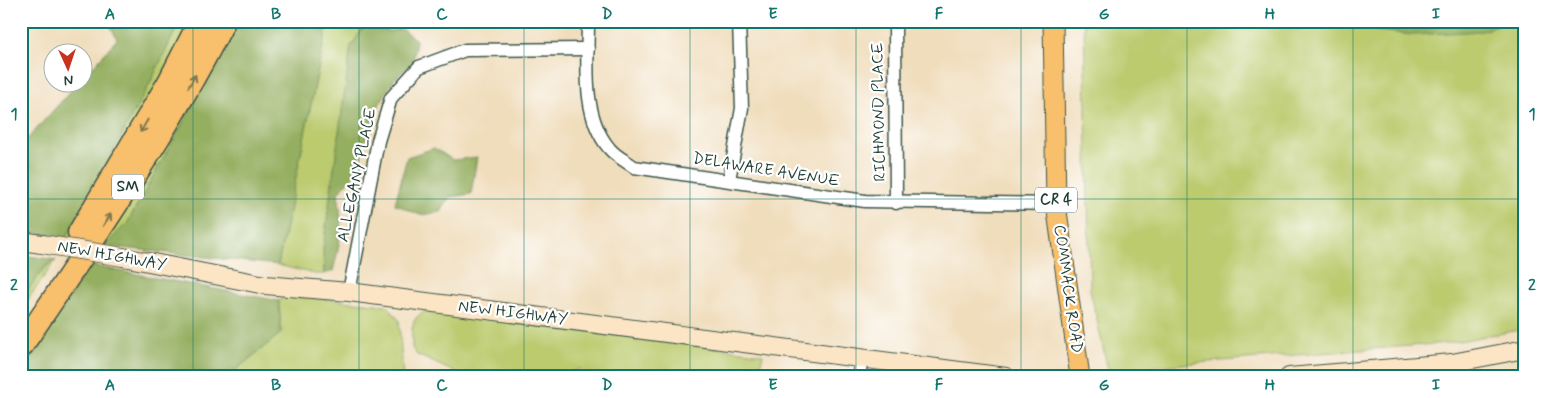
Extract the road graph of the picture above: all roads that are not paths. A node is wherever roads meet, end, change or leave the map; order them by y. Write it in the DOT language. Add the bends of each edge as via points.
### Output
graph roads {
  1 [pos="200,21"];
  2 [pos="224,21"];
  3 [pos="588,21"];
  4 [pos="739,21"];
  5 [pos="895,21"];
  6 [pos="1053,21"];
  7 [pos="588,49"];
  8 [pos="729,180"];
  9 [pos="896,203"];
  10 [pos="1056,204"];
  11 [pos="21,241"];
  12 [pos="349,292"];
  13 [pos="21,321"];
  14 [pos="21,347"];
  15 [pos="1525,349"];
  16 [pos="862,357"];
  17 [pos="859,377"];
  18 [pos="1006,377"];
  19 [pos="1080,377"];
  20 [pos="1289,377"];
  1 -- 13 [label="highway, SM, one-way" via="169,82 96,208"];
  14 -- 2 [label="highway, SM, one-way" via="169,122"];
  3 -- 7 [label="street, DELAWARE AVENUE"];
  4 -- 8 [label="street" via="742,108"];
  5 -- 9 [label="street, RICHMOND PLACE"];
  6 -- 10 [label="main road, COMMACK ROAD / CR 4"];
  7 -- 8 [label="street, DELAWARE AVENUE" via="593,124 610,149 634,167"];
  7 -- 12 [label="street, ALLEGANY PLACE" via="465,50 419,67 391,98 378,141"];
  8 -- 9 [label="street, DELAWARE AVENUE" via="855,200"];
  9 -- 10 [label="street, DELAWARE AVENUE"];
  10 -- 19 [label="main road, COMMACK ROAD / CR 4"];
  11 -- 12 [label="street, NEW HIGHWAY, bridge" via="265,285"];
  12 -- 16 [label="street, NEW HIGHWAY"];
  15 -- 20 [label="street" via="1452,362"];
  16 -- 17 [label="street"];
  16 -- 18 [label="street, NEW HIGHWAY"];
}
